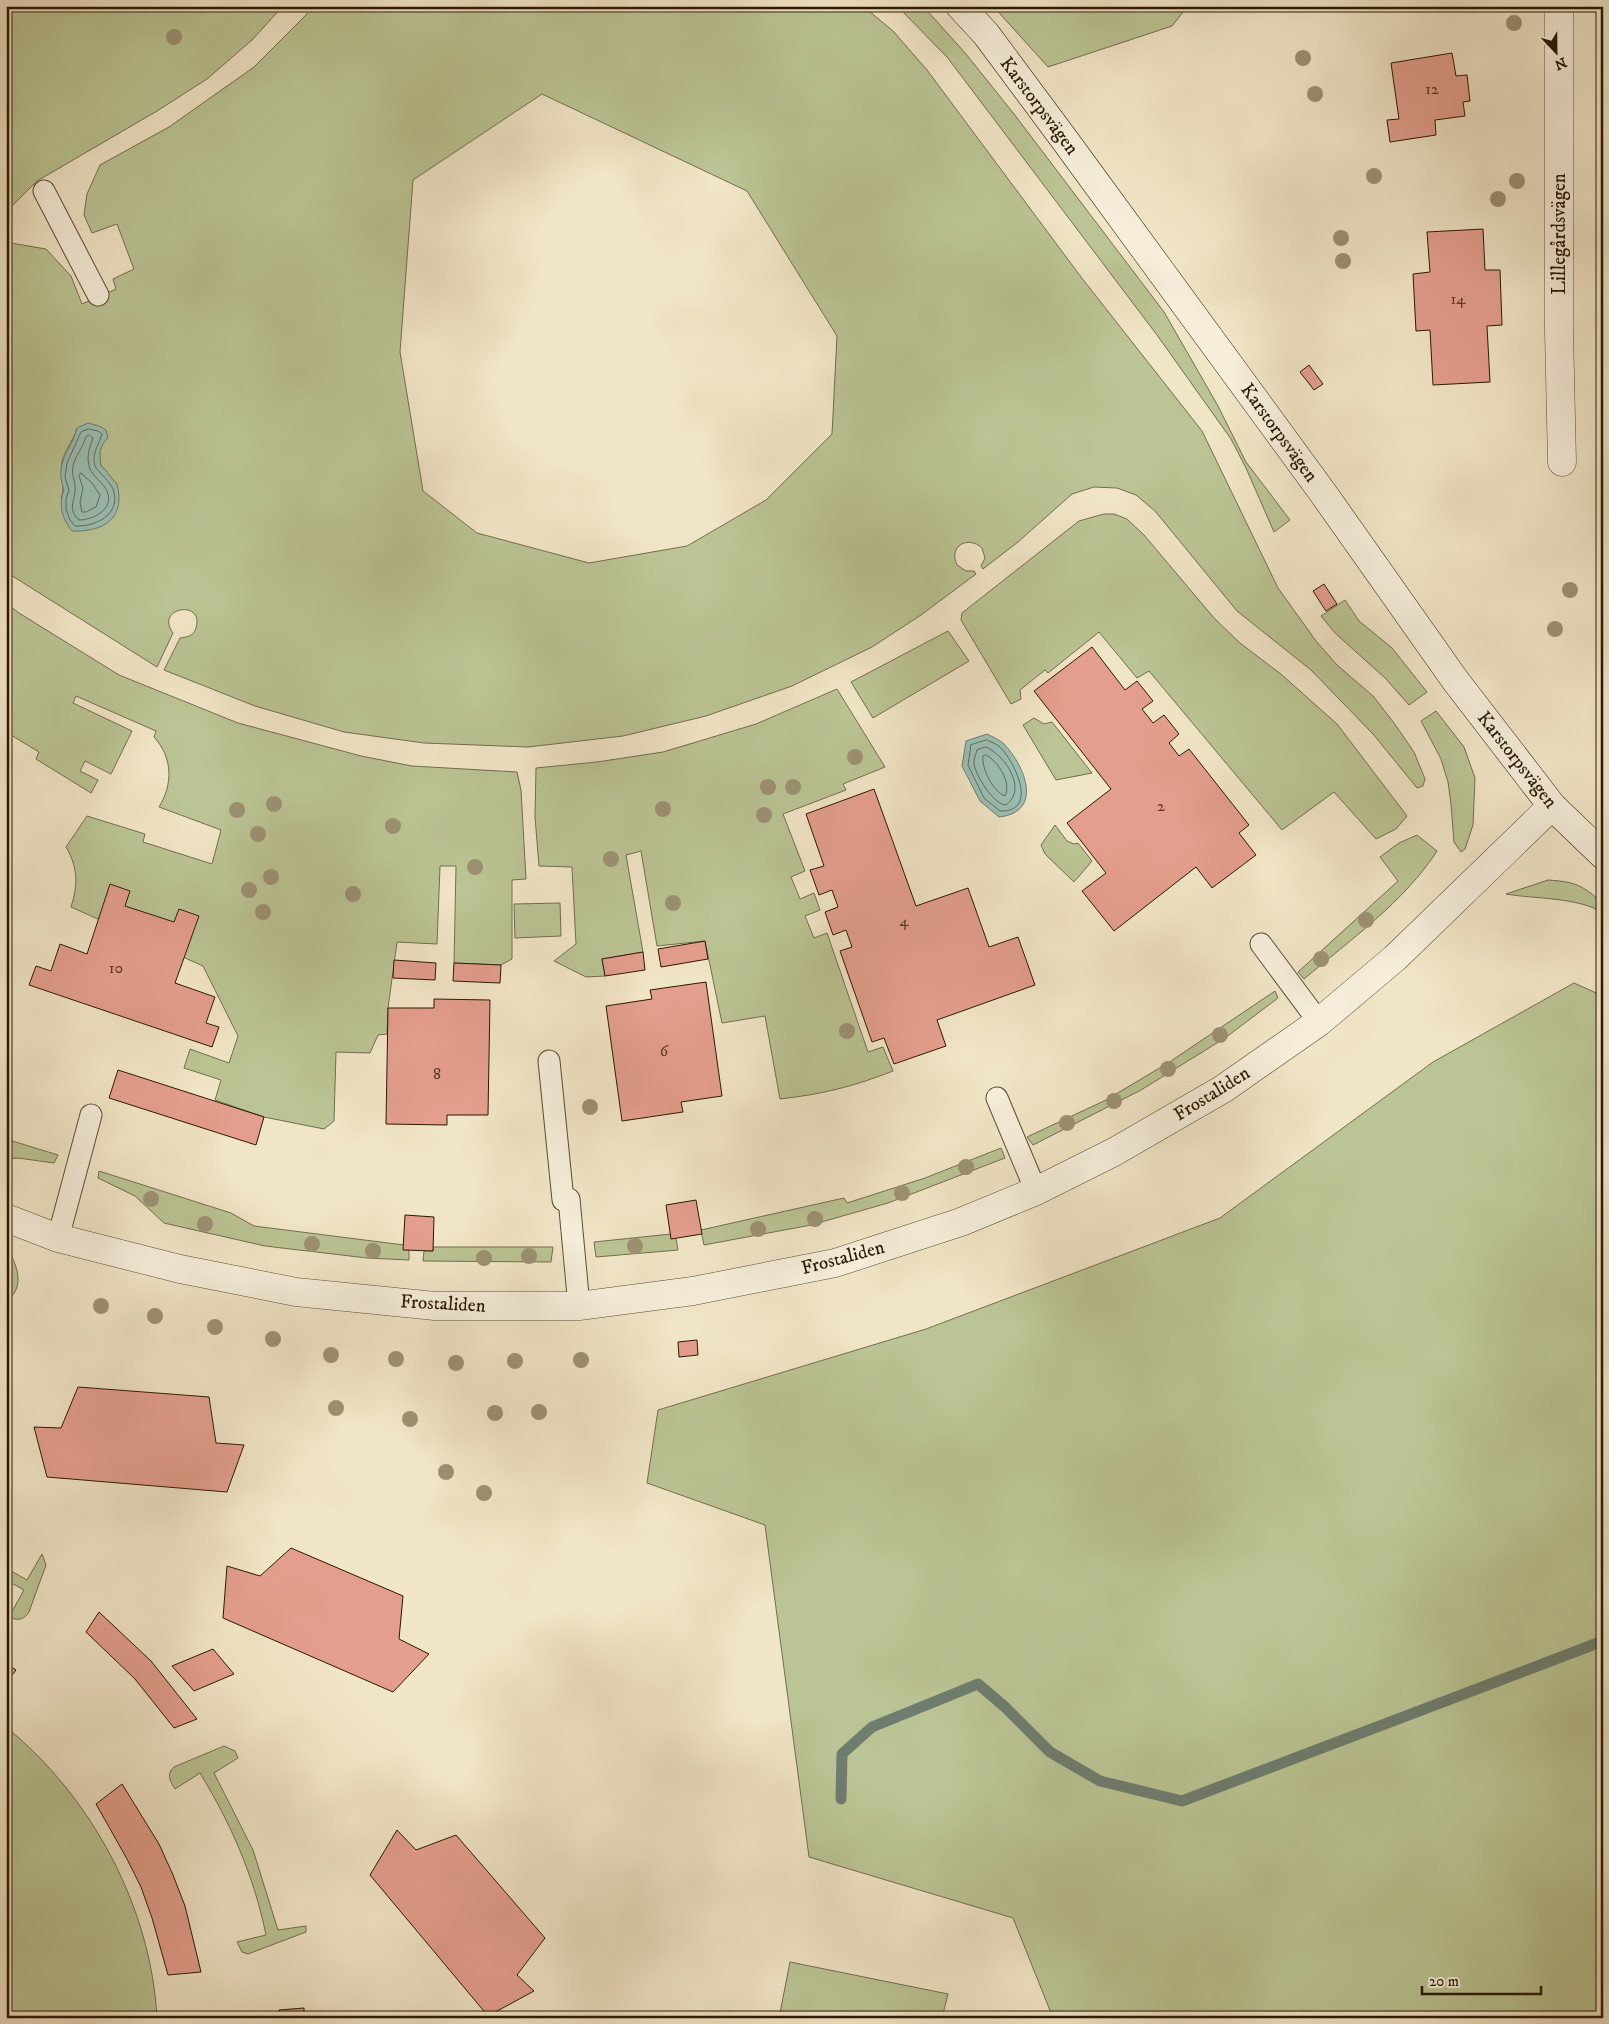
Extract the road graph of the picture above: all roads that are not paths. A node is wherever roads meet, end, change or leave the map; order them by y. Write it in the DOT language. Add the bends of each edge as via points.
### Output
graph roads {
  1 [pos="960,6"];
  2 [pos="1559,6"];
  3 [pos="44,190"];
  4 [pos="98,296"];
  5 [pos="1562,462"];
  6 [pos="1552,806"];
  7 [pos="1603,855"];
  8 [pos="1261,944"];
  9 [pos="1319,1022"];
  10 [pos="549,1061"];
  11 [pos="997,1098"];
  12 [pos="91,1115"];
  13 [pos="1036,1191"];
  14 [pos="6,1218"];
  15 [pos="58,1238"];
  16 [pos="579,1306"];
  1 -- 6 [label="street, Karstorpsvägen" via="986,34 1064,139 1323,493 1455,680"];
  2 -- 5 [label="street, Lillegårdsvägen"];
  3 -- 4 [label="lane"];
  6 -- 7 [label="street, Karstorpsvägen"];
  6 -- 9 [label="street, Frostaliden" via="1395,958"];
  8 -- 9 [label="lane"];
  9 -- 13 [label="street, Frostaliden" via="1223,1089 1114,1152"];
  10 -- 16 [label="lane"];
  11 -- 13 [label="lane"];
  12 -- 15 [label="lane"];
  13 -- 16 [label="street, Frostaliden" via="960,1222 835,1263 693,1291"];
  14 -- 15 [label="street, Frostaliden"];
  15 -- 16 [label="street, Frostaliden" via="180,1269 296,1292 435,1306"];
}
